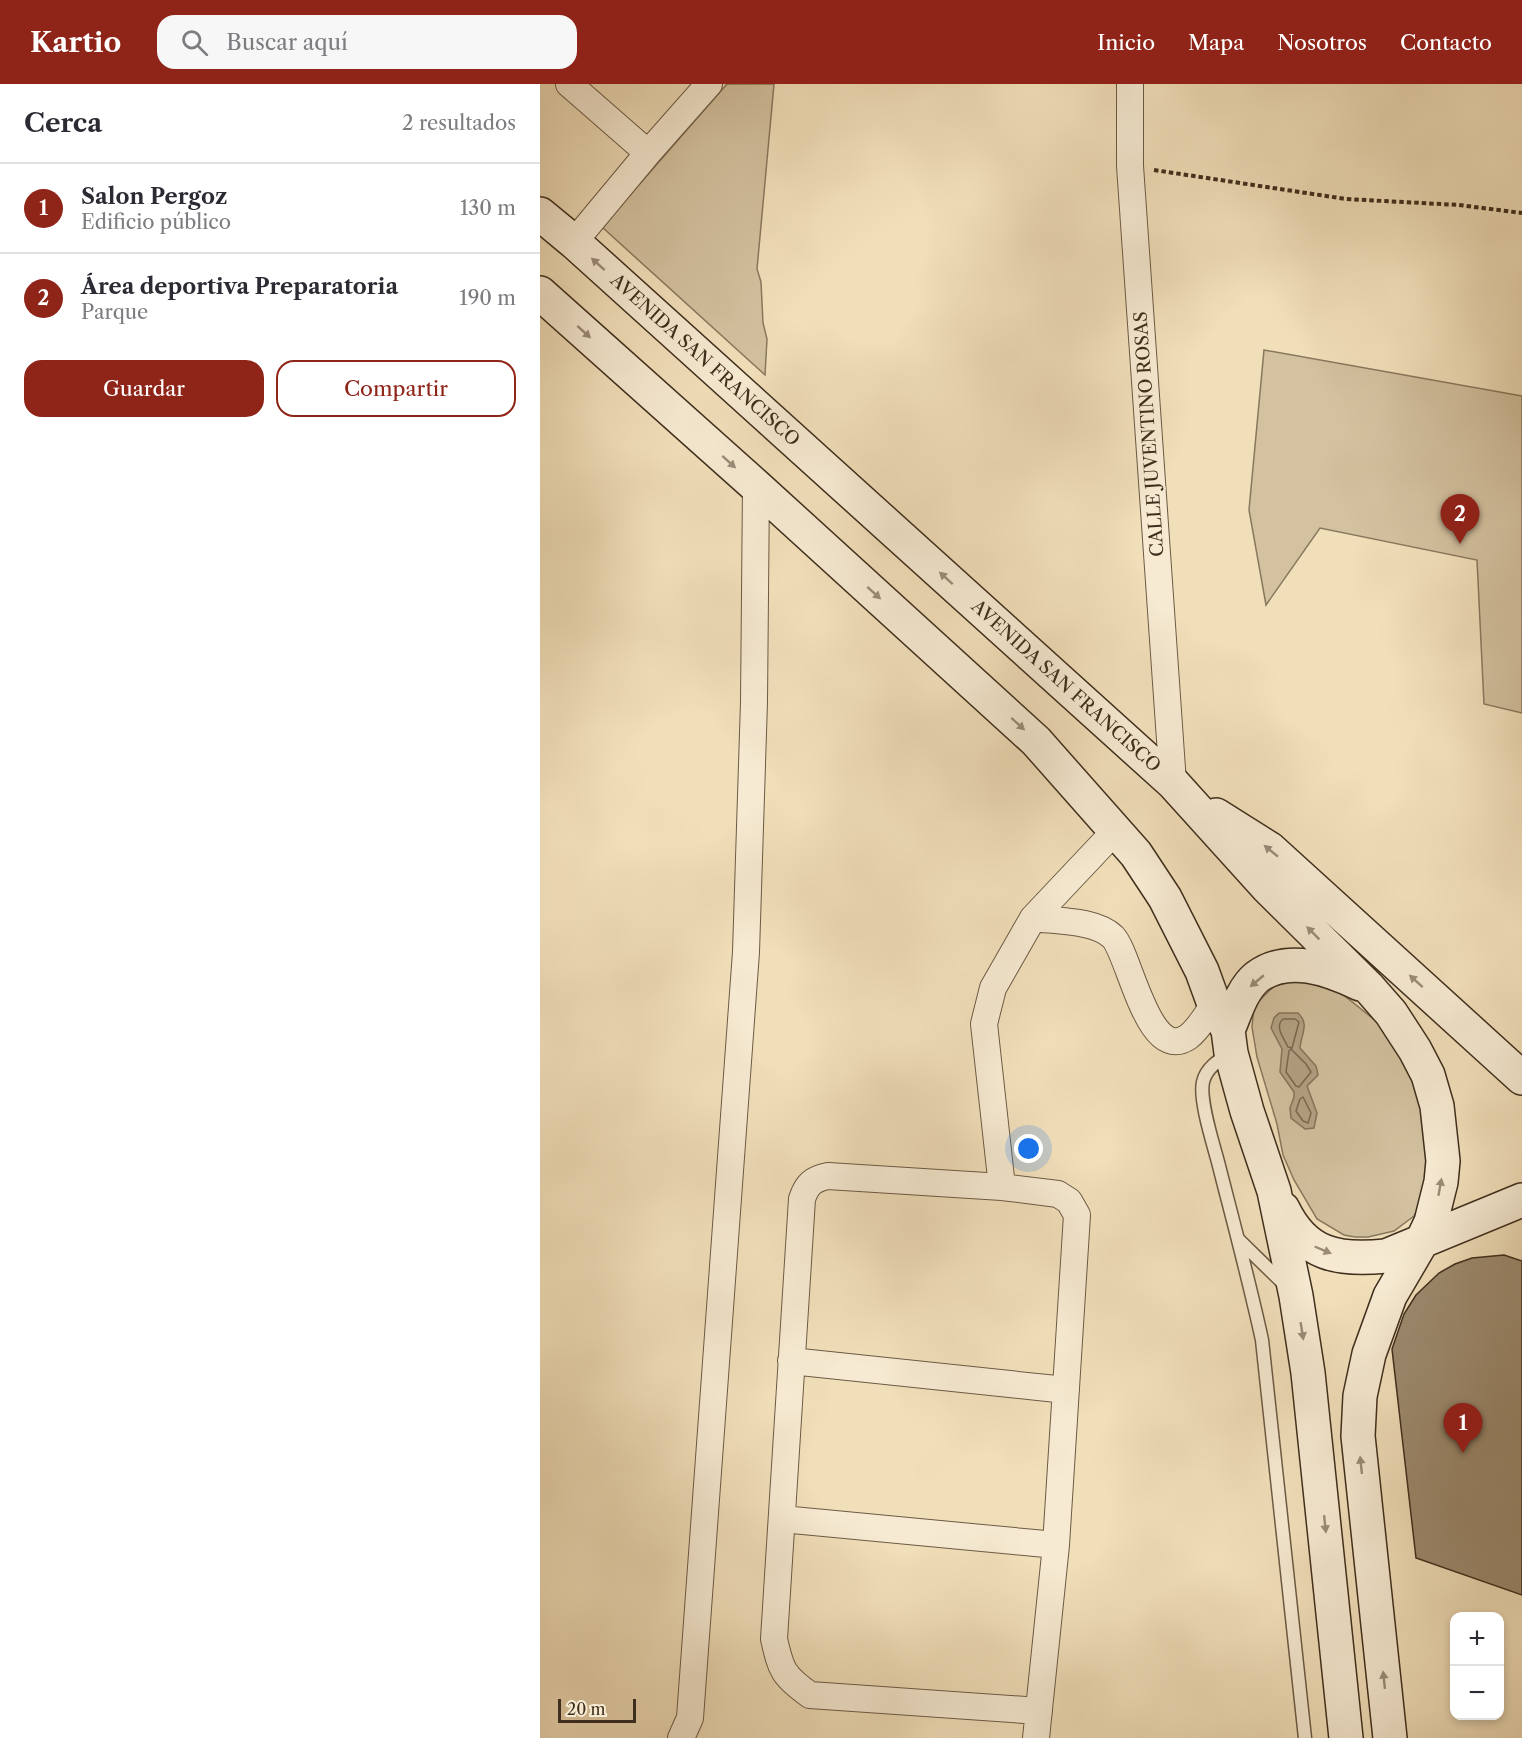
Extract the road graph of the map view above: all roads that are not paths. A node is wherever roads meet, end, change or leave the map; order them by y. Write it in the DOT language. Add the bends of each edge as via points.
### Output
graph roads {
  1 [pos="569,84"];
  2 [pos="709,84"];
  3 [pos="1130,84"];
  4 [pos="648,153"];
  5 [pos="540,214"];
  6 [pos="574,242"];
  7 [pos="540,293"];
  8 [pos="756,486"];
  9 [pos="1182,792"];
  10 [pos="1116,830"];
  11 [pos="1033,918"];
  12 [pos="1370,988"];
  13 [pos="1224,1029"];
  14 [pos="1475,1035"];
  15 [pos="1515,1064"];
  16 [pos="1002,1187"];
  17 [pos="1274,1191"];
  18 [pos="1522,1200"];
  19 [pos="1238,1240"];
  20 [pos="1421,1243"];
  21 [pos="1296,1296"];
  22 [pos="791,1361"];
  23 [pos="1066,1390"];
  24 [pos="782,1519"];
  25 [pos="1056,1545"];
  26 [pos="1039,1711"];
  27 [pos="681,1738"];
  28 [pos="1036,1738"];
  29 [pos="1305,1738"];
  30 [pos="1346,1738"];
  31 [pos="1390,1738"];
  1 -- 4 [label="street"];
  2 -- 4 [label="street"];
  3 -- 9 [label="street, CALLE JUVENTINO ROSAS" via="1131,166"];
  4 -- 6 [label="street"];
  5 -- 6 [label="main road, AVENIDA SAN FRANCISCO"];
  9 -- 6 [label="main road, AVENIDA SAN FRANCISCO, one-way"];
  7 -- 8 [label="main road, one-way"];
  8 -- 10 [label="main road, one-way" via="1035,741"];
  8 -- 27 [label="street" via="746,951 690,1718"];
  12 -- 9 [label="main road, AVENIDA SAN FRANCISCO, one-way" via="1229,847"];
  14 -- 9 [label="main road, one-way" via="1270,849"];
  10 -- 11 [label="street"];
  10 -- 13 [label="main road" via="1165,898 1202,971"];
  11 -- 13 [label="street" via="1101,928 1114,938 1159,1034 1181,1041 1191,1035"];
  11 -- 16 [label="street" via="993,988 984,1024"];
  12 -- 13 [label="main road, one-way" via="1320,969 1280,967 1257,978 1246,990"];
  12 -- 14 [label="main road"];
  20 -- 12 [label="main road, AVENIDA SAN FRANCISCO, one-way" via="1442,1182 1437,1107 1428,1075 1415,1050"];
  13 -- 17 [label="main road"];
  13 -- 19 [label="lane" via="1203,1080 1202,1092"];
  14 -- 15 [label="main road"];
  16 -- 22 [label="street" via="828,1176 806,1187"];
  16 -- 23 [label="street" via="1058,1194 1069,1201 1077,1215"];
  17 -- 20 [label="main road, one-way" via="1305,1242 1338,1256 1386,1256"];
  17 -- 21 [label="main road"];
  18 -- 20 [label="main road"];
  19 -- 21 [label="lane"];
  19 -- 29 [label="lane" via="1262,1340"];
  31 -- 20 [label="main road, AVENIDA SAN FRANCISCO, one-way" via="1358,1436 1360,1396 1369,1354 1390,1296"];
  21 -- 30 [label="main road, one-way" via="1317,1443"];
  22 -- 23 [label="street"];
  22 -- 24 [label="street"];
  23 -- 25 [label="street"];
  24 -- 25 [label="street"];
  24 -- 26 [label="street" via="774,1639 780,1665 791,1682 810,1695"];
  25 -- 26 [label="street"];
  26 -- 28 [label="street"];
}
